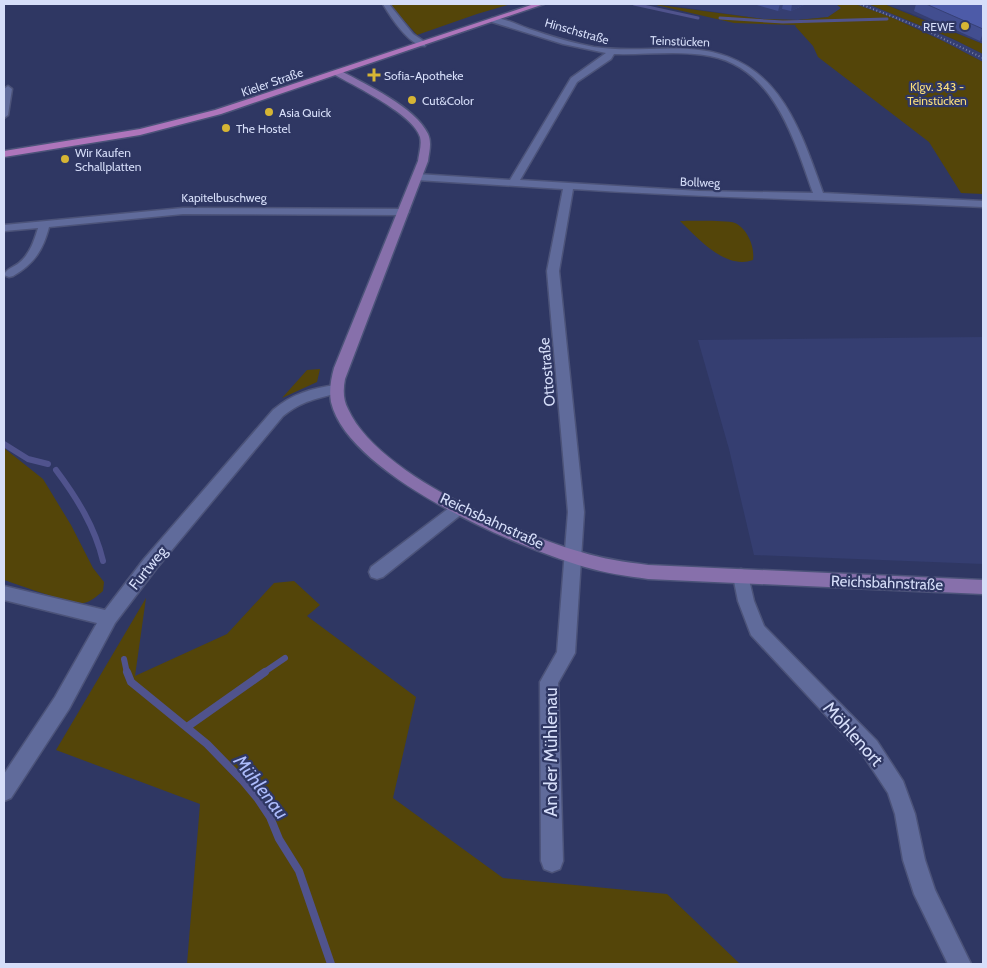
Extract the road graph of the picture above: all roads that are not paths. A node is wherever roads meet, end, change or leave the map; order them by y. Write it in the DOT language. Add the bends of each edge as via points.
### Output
graph roads {
  1 [pos="386,4"];
  2 [pos="540,4"];
  3 [pos="495,20"];
  4 [pos="422,44"];
  5 [pos="611,51"];
  6 [pos="338,73"];
  7 [pos="8,90"];
  8 [pos="4,115"];
  9 [pos="4,154"];
  10 [pos="417,176"];
  11 [pos="513,183"];
  12 [pos="569,186"];
  13 [pos="819,196"];
  14 [pos="983,204"];
  15 [pos="404,212"];
  16 [pos="44,224"];
  17 [pos="4,228"];
  18 [pos="9,274"];
  19 [pos="336,389"];
  20 [pos="458,508"];
  21 [pos="573,557"];
  22 [pos="377,572"];
  23 [pos="741,576"];
  24 [pos="983,587"];
  25 [pos="4,593"];
  26 [pos="109,618"];
  27 [pos="4,792"];
  28 [pos="552,860"];
  29 [pos="960,964"];
  1 -- 4 [label="street" via="410,36"];
  2 -- 3 [label="main road, Kieler Straße"];
  3 -- 4 [label="main road, Kieler Straße"];
  3 -- 5 [label="street, Hinschstraße" via="559,40"];
  4 -- 6 [label="main road, Kieler Straße"];
  5 -- 11 [label="street, Hinschstraße" via="608,57 574,80"];
  5 -- 13 [label="street, Teinstücken" via="712,54 752,72 788,116"];
  6 -- 9 [label="main road, Kieler Straße" via="186,121 140,132"];
  6 -- 10 [label="street, Reichsbahnstraße" via="408,115 420,128 425,142"];
  7 -- 8 [label="street"];
  10 -- 11 [label="street, Bollweg"];
  10 -- 15 [label="street, Reichsbahnstraße"];
  11 -- 12 [label="street, Bollweg"];
  12 -- 13 [label="street, Bollweg" via="699,194"];
  12 -- 21 [label="street, Ottostraße" via="553,271 576,512"];
  13 -- 14 [label="street, Bollweg"];
  15 -- 16 [label="street, Kapitelbuschweg" via="183,211"];
  15 -- 19 [label="street, Reichsbahnstraße" via="341,368"];
  16 -- 17 [label="street, Kapitelbuschweg"];
  16 -- 18 [label="street" via="34,256 26,265"];
  19 -- 20 [label="street, Reichsbahnstraße" via="342,413 362,442 400,474"];
  19 -- 26 [label="street, Furtweg" via="305,395 291,401 278,413 150,564"];
  20 -- 21 [label="street, Reichsbahnstraße"];
  20 -- 22 [label="street"];
  21 -- 23 [label="street, Reichsbahnstraße" via="648,572"];
  21 -- 28 [label="street, An der Mühlenau" via="566,654 549,682"];
  23 -- 24 [label="street, Reichsbahnstraße"];
  23 -- 29 [label="street, Möhlenort" via="757,630 870,748 896,788 924,894"];
  25 -- 26 [label="street"];
  26 -- 27 [label="street, Furtweg" via="62,703"];
}
